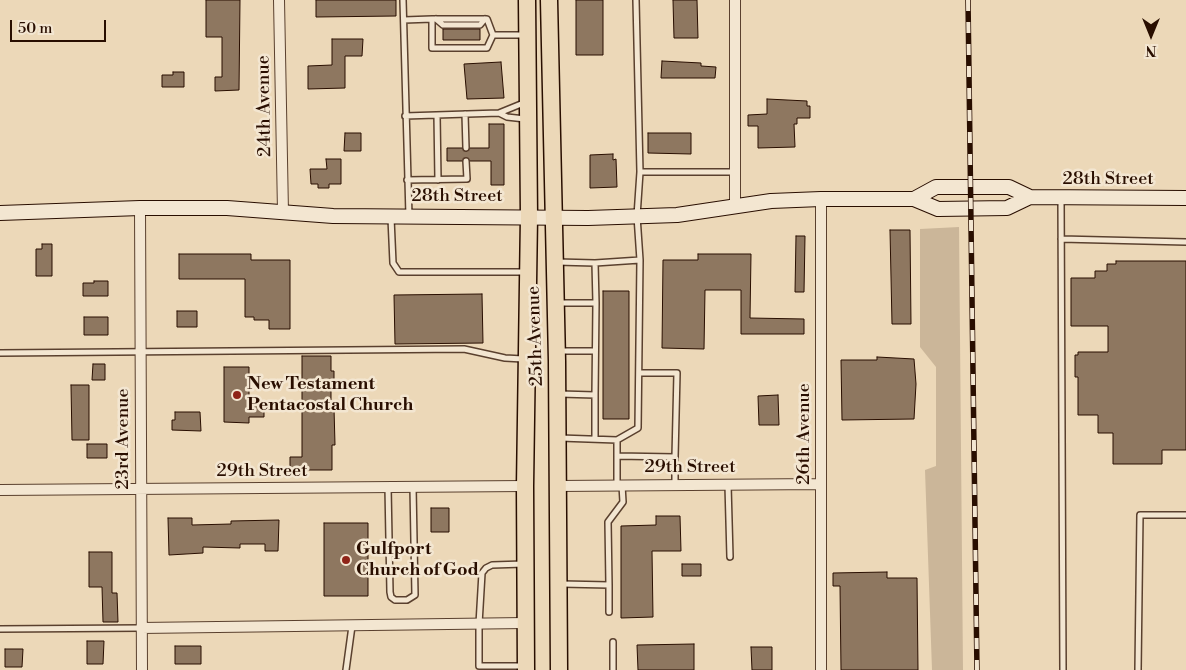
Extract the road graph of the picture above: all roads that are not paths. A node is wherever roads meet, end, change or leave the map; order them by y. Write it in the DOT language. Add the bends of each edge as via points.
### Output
graph roads {
  1 [pos="279,0"];
  2 [pos="403,0"];
  3 [pos="528,0"];
  4 [pos="549,0"];
  5 [pos="636,0"];
  6 [pos="735,0"];
  7 [pos="434,19"];
  8 [pos="404,20"];
  9 [pos="494,35"];
  10 [pos="528,35"];
  11 [pos="529,100"];
  12 [pos="499,113"];
  13 [pos="465,114"];
  14 [pos="437,115"];
  15 [pos="405,116"];
  16 [pos="529,120"];
  17 [pos="466,148"];
  18 [pos="466,161"];
  19 [pos="640,172"];
  20 [pos="735,172"];
  21 [pos="407,180"];
  22 [pos="438,180"];
  23 [pos="1030,197"];
  24 [pos="1061,198"];
  25 [pos="1186,198"];
  26 [pos="821,199"];
  27 [pos="914,199"];
  28 [pos="140,208"];
  29 [pos="735,208"];
  30 [pos="283,212"];
  31 [pos="0,213"];
  32 [pos="409,216"];
  33 [pos="529,216"];
  34 [pos="637,216"];
  35 [pos="390,217"];
  36 [pos="553,217"];
  37 [pos="1061,239"];
  38 [pos="1186,242"];
  39 [pos="640,260"];
  40 [pos="553,262"];
  41 [pos="595,263"];
  42 [pos="528,272"];
  43 [pos="555,303"];
  44 [pos="596,303"];
  45 [pos="140,350"];
  46 [pos="556,351"];
  47 [pos="595,351"];
  48 [pos="0,353"];
  49 [pos="526,359"];
  50 [pos="639,374"];
  51 [pos="557,394"];
  52 [pos="595,395"];
  53 [pos="558,438"];
  54 [pos="595,439"];
  55 [pos="617,440"];
  56 [pos="617,456"];
  57 [pos="675,457"];
  58 [pos="728,484"];
  59 [pos="821,484"];
  60 [pos="619,485"];
  61 [pos="675,485"];
  62 [pos="525,486"];
  63 [pos="558,486"];
  64 [pos="388,487"];
  65 [pos="414,487"];
  66 [pos="140,489"];
  67 [pos="0,490"];
  68 [pos="1186,515"];
  69 [pos="730,557"];
  70 [pos="525,564"];
  71 [pos="559,584"];
  72 [pos="609,585"];
  73 [pos="609,612"];
  74 [pos="479,624"];
  75 [pos="525,624"];
  76 [pos="352,626"];
  77 [pos="141,628"];
  78 [pos="0,629"];
  79 [pos="612,642"];
  80 [pos="479,668"];
  81 [pos="526,668"];
  82 [pos="142,670"];
  83 [pos="346,670"];
  84 [pos="559,670"];
  85 [pos="613,670"];
  86 [pos="821,670"];
  87 [pos="1063,670"];
  88 [pos="1138,670"];
  1 -- 30 [label="street, 24th Avenue"];
  2 -- 8 [label="lane"];
  3 -- 10 [label="main road, 25th Avenue"];
  4 -- 36 [label="main road, 25th Avenue"];
  5 -- 19 [label="lane"];
  6 -- 20 [label="street"];
  7 -- 8 [label="lane"];
  7 -- 9 [label="lane" via="487,19"];
  7 -- 9 [label="lane" via="432,48 487,48"];
  8 -- 15 [label="lane"];
  9 -- 10 [label="lane"];
  10 -- 11 [label="main road, 25th Avenue"];
  11 -- 12 [label="lane"];
  11 -- 16 [label="main road, 25th Avenue"];
  12 -- 13 [label="lane"];
  12 -- 16 [label="lane"];
  13 -- 14 [label="lane"];
  13 -- 17 [label="lane"];
  14 -- 15 [label="lane"];
  14 -- 22 [label="lane"];
  15 -- 21 [label="lane"];
  16 -- 33 [label="main road, 25th Avenue"];
  18 -- 22 [label="lane" via="466,179"];
  19 -- 20 [label="lane"];
  19 -- 34 [label="lane"];
  20 -- 29 [label="street"];
  21 -- 22 [label="lane"];
  21 -- 32 [label="lane"];
  23 -- 24 [label="main road, 28th Street"];
  23 -- 27 [label="main road, 28th Street" via="1007,208 938,209"];
  23 -- 27 [label="main road, 28th Street" via="1009,187 936,187"];
  24 -- 25 [label="main road, 28th Street"];
  24 -- 37 [label="lane"];
  26 -- 27 [label="main road, 28th Street"];
  26 -- 29 [label="main road, 28th Street" via="771,201"];
  26 -- 59 [label="street, 26th Avenue"];
  28 -- 30 [label="main road, 28th Street"];
  28 -- 31 [label="main road, 28th Street"];
  28 -- 45 [label="street, 23rd Avenue"];
  29 -- 34 [label="main road, 28th Street"];
  30 -- 35 [label="main road, 28th Street"];
  32 -- 33 [label="main road, 28th Street"];
  32 -- 35 [label="main road, 28th Street"];
  33 -- 36 [label="main road, 28th Street"];
  33 -- 42 [label="main road, 25th Avenue"];
  34 -- 36 [label="main road, 28th Street"];
  34 -- 39 [label="lane"];
  35 -- 42 [label="lane" via="393,263 399,272"];
  36 -- 40 [label="main road, 25th Avenue"];
  37 -- 38 [label="lane"];
  37 -- 87 [label="lane"];
  39 -- 41 [label="lane"];
  39 -- 50 [label="lane"];
  40 -- 41 [label="lane"];
  40 -- 43 [label="main road, 25th Avenue"];
  41 -- 44 [label="lane"];
  42 -- 49 [label="main road, 25th Avenue"];
  43 -- 44 [label="lane"];
  43 -- 46 [label="main road, 25th Avenue"];
  44 -- 47 [label="lane"];
  45 -- 48 [label="lane" via="95,354"];
  45 -- 49 [label="lane" via="464,350"];
  45 -- 66 [label="street, 23rd Avenue"];
  46 -- 47 [label="lane"];
  46 -- 51 [label="main road, 25th Avenue"];
  47 -- 52 [label="lane"];
  49 -- 62 [label="main road, 25th Avenue"];
  50 -- 55 [label="lane" via="638,428"];
  50 -- 57 [label="lane" via="677,373"];
  51 -- 52 [label="lane"];
  51 -- 53 [label="main road, 25th Avenue"];
  52 -- 54 [label="lane"];
  53 -- 54 [label="lane"];
  53 -- 63 [label="main road, 25th Avenue"];
  54 -- 55 [label="lane"];
  55 -- 56 [label="lane"];
  56 -- 57 [label="lane"];
  56 -- 60 [label="lane"];
  57 -- 61 [label="lane"];
  58 -- 59 [label="street, 29th Street"];
  58 -- 61 [label="street, 29th Street"];
  58 -- 69 [label="lane"];
  59 -- 86 [label="street, 26th Avenue"];
  60 -- 61 [label="street, 29th Street"];
  60 -- 63 [label="street, 29th Street"];
  60 -- 72 [label="lane" via="623,502 608,522"];
  62 -- 65 [label="street, 29th Street"];
  62 -- 70 [label="main road, 25th Avenue"];
  63 -- 71 [label="main road, 25th Avenue"];
  64 -- 65 [label="street, 29th Street"];
  64 -- 65 [label="lane" via="390,592 395,600 407,600 415,595"];
  64 -- 66 [label="street, 29th Street"];
  66 -- 67 [label="street, 29th Street"];
  66 -- 77 [label="street, 23rd Avenue"];
  68 -- 88 [label="lane" via="1140,515"];
  70 -- 74 [label="lane" via="492,565 482,573"];
  70 -- 75 [label="main road, 25th Avenue"];
  71 -- 72 [label="lane"];
  71 -- 84 [label="main road, 25th Avenue"];
  72 -- 73 [label="lane"];
  74 -- 75 [label="street"];
  74 -- 76 [label="street"];
  74 -- 80 [label="lane"];
  75 -- 81 [label="main road, 25th Avenue"];
  76 -- 77 [label="street"];
  76 -- 83 [label="lane"];
  77 -- 78 [label="lane"];
  77 -- 82 [label="street, 23rd Avenue"];
  79 -- 85 [label="lane"];
  80 -- 81 [label="lane"];
}
